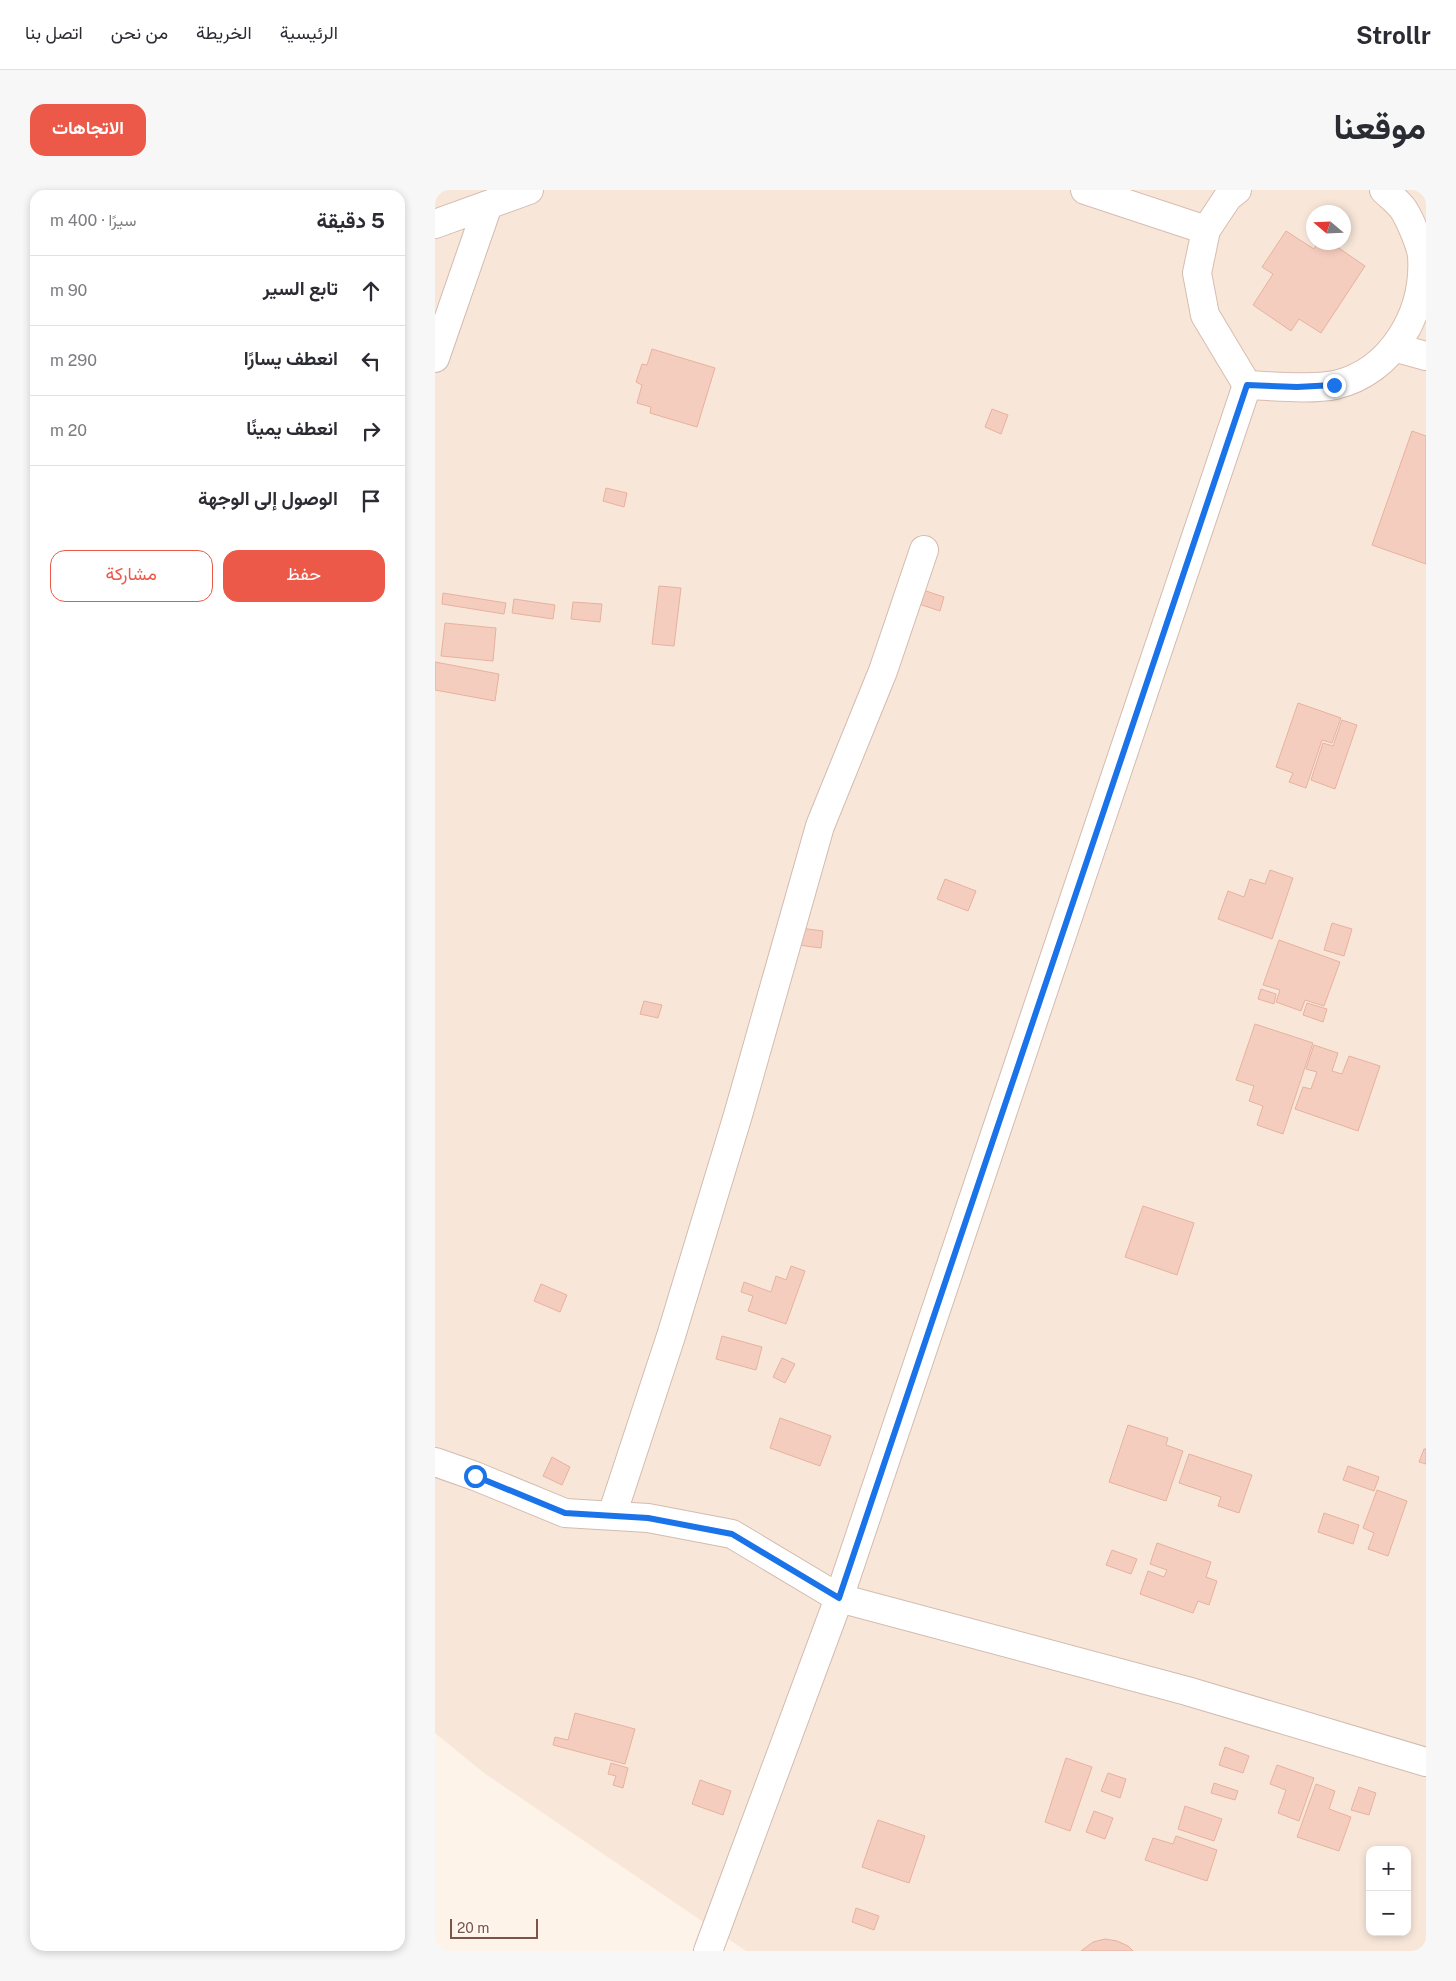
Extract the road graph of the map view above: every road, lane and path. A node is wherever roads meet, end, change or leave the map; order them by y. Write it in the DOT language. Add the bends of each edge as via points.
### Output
graph roads {
  1 [pos="529,190"];
  2 [pos="1085,190"];
  3 [pos="1237,190"];
  4 [pos="1384,190"];
  5 [pos="1405,200"];
  6 [pos="488,204"];
  7 [pos="435,224"];
  8 [pos="1206,230"];
  9 [pos="1424,255"];
  10 [pos="1397,348"];
  11 [pos="1426,356"];
  12 [pos="435,358"];
  13 [pos="1247,385"];
  14 [pos="924,550"];
  15 [pos="435,1462"];
  16 [pos="612,1515"];
  17 [pos="839,1598"];
  18 [pos="1426,1762"];
  19 [pos="708,1951"];
  1 -- 6 [label="street"];
  2 -- 8 [label="street"];
  3 -- 8 [label="street" via="1228,197"];
  4 -- 5 [label="street"];
  5 -- 9 [label="street"];
  6 -- 7 [label="street"];
  6 -- 12 [label="street"];
  8 -- 13 [label="street" via="1197,273 1205,315"];
  9 -- 10 [label="street" via="1423,287 1414,319"];
  10 -- 11 [label="street"];
  10 -- 13 [label="street" via="1369,372 1334,385"];
  13 -- 17 [label="street"];
  14 -- 16 [label="street" via="883,672 820,826 671,1336"];
  15 -- 16 [label="street" via="565,1513"];
  16 -- 17 [label="street" via="648,1518 732,1534"];
  17 -- 18 [label="street" via="1187,1692"];
  17 -- 19 [label="street"];
}
